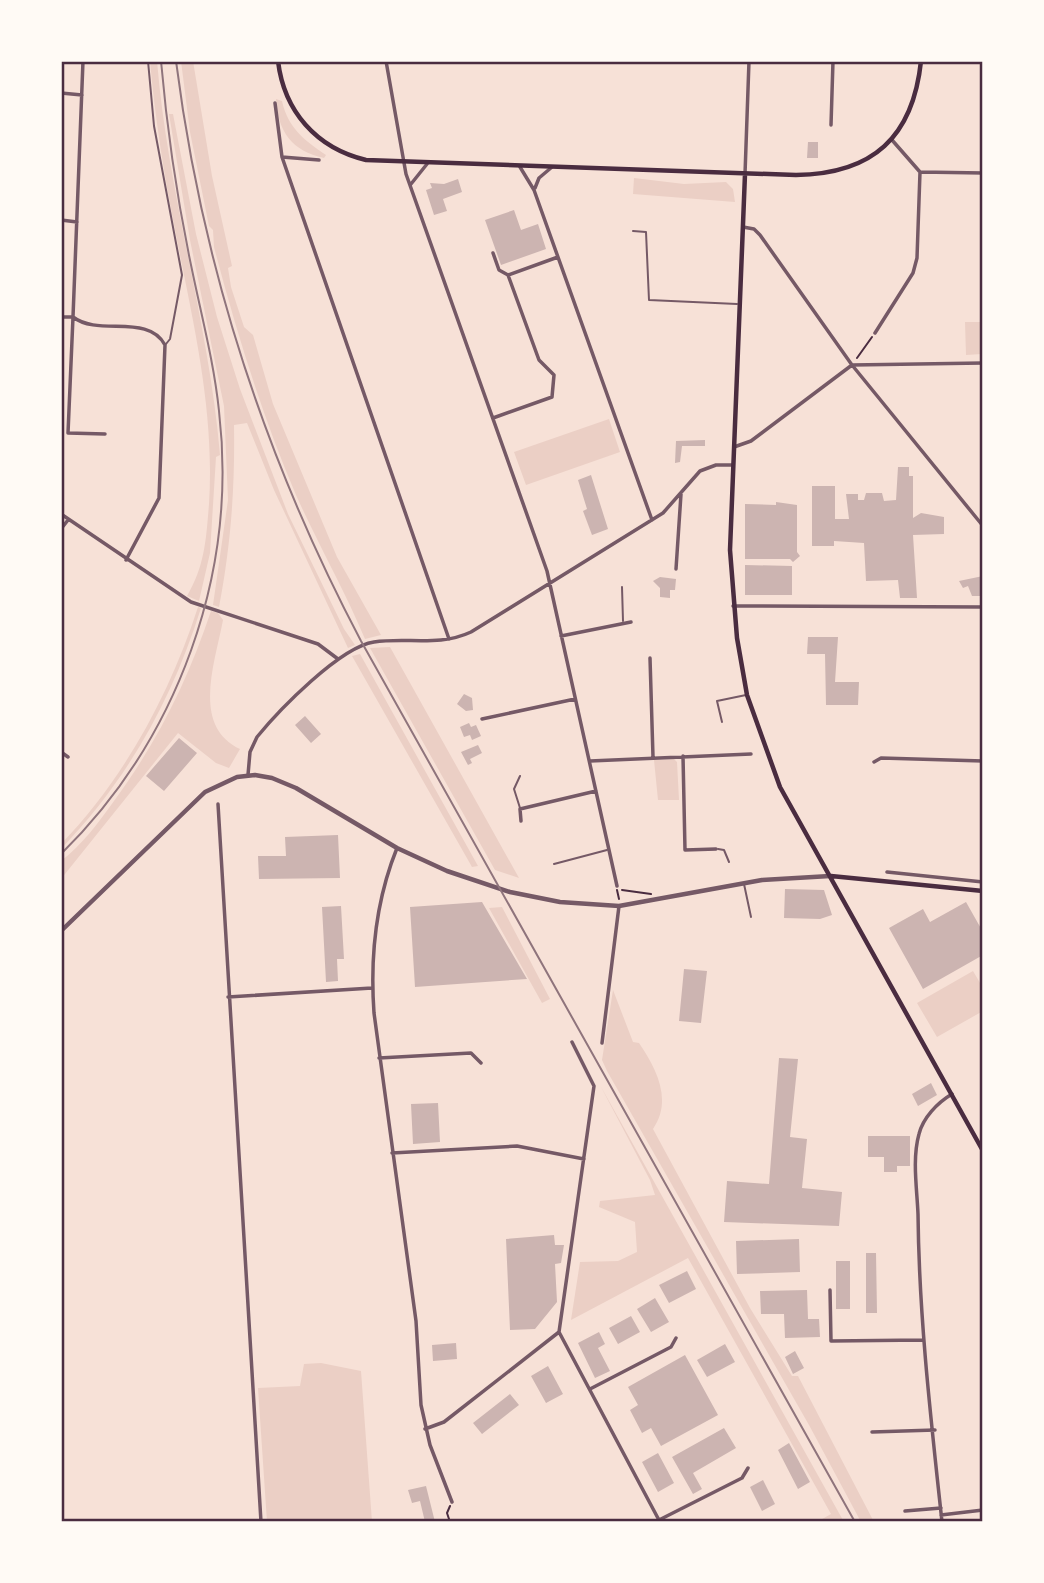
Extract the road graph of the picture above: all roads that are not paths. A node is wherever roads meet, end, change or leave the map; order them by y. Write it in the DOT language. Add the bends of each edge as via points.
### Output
graph roads {
  1 [pos="83,61"];
  2 [pos="148,61"];
  3 [pos="278,61"];
  4 [pos="386,61"];
  5 [pos="749,61"];
  6 [pos="833,61"];
  7 [pos="921,61"];
  8 [pos="61,93"];
  9 [pos="82,94"];
  10 [pos="275,103"];
  11 [pos="831,125"];
  12 [pos="892,140"];
  13 [pos="282,157"];
  14 [pos="319,160"];
  15 [pos="403,163"];
  16 [pos="427,164"];
  17 [pos="520,167"];
  18 [pos="552,167"];
  19 [pos="920,172"];
  20 [pos="983,173"];
  21 [pos="745,174"];
  22 [pos="410,186"];
  23 [pos="534,190"];
  24 [pos="61,220"];
  25 [pos="77,222"];
  26 [pos="743,227"];
  27 [pos="633,231"];
  28 [pos="494,253"];
  29 [pos="558,257"];
  30 [pos="508,275"];
  31 [pos="738,304"];
  32 [pos="61,317"];
  33 [pos="73,317"];
  34 [pos="875,333"];
  35 [pos="165,345"];
  36 [pos="983,363"];
  37 [pos="852,365"];
  38 [pos="493,419"];
  39 [pos="105,435"];
  40 [pos="734,447"];
  41 [pos="733,465"];
  42 [pos="681,494"];
  43 [pos="61,514"];
  44 [pos="68,520"];
  45 [pos="652,520"];
  46 [pos="983,526"];
  47 [pos="61,529"];
  48 [pos="126,560"];
  49 [pos="677,569"];
  50 [pos="549,582"];
  51 [pos="622,587"];
  52 [pos="733,606"];
  53 [pos="983,607"];
  54 [pos="624,622"];
  55 [pos="631,622"];
  56 [pos="561,636"];
  57 [pos="450,640"];
  58 [pos="650,658"];
  59 [pos="338,659"];
  60 [pos="747,695"];
  61 [pos="575,699"];
  62 [pos="482,719"];
  63 [pos="722,722"];
  64 [pos="61,752"];
  65 [pos="751,754"];
  66 [pos="683,755"];
  67 [pos="68,757"];
  68 [pos="653,757"];
  69 [pos="590,761"];
  70 [pos="983,761"];
  71 [pos="874,762"];
  72 [pos="248,775"];
  73 [pos="520,776"];
  74 [pos="596,791"];
  75 [pos="218,804"];
  76 [pos="520,809"];
  77 [pos="521,821"];
  78 [pos="397,848"];
  79 [pos="716,849"];
  80 [pos="609,850"];
  81 [pos="729,862"];
  82 [pos="554,864"];
  83 [pos="887,873"];
  84 [pos="831,876"];
  85 [pos="983,882"];
  86 [pos="744,883"];
  87 [pos="617,886"];
  88 [pos="983,891"];
  89 [pos="620,906"];
  90 [pos="751,917"];
  91 [pos="61,931"];
  92 [pos="372,988"];
  93 [pos="228,997"];
  94 [pos="572,1042"];
  95 [pos="602,1043"];
  96 [pos="379,1058"];
  97 [pos="481,1063"];
  98 [pos="952,1094"];
  99 [pos="983,1151"];
  100 [pos="392,1153"];
  101 [pos="584,1159"];
  102 [pos="830,1290"];
  103 [pos="559,1332"];
  104 [pos="676,1338"];
  105 [pos="924,1340"];
  106 [pos="590,1389"];
  107 [pos="425,1429"];
  108 [pos="934,1430"];
  109 [pos="872,1432"];
  110 [pos="748,1468"];
  111 [pos="452,1502"];
  112 [pos="941,1508"];
  113 [pos="983,1510"];
  114 [pos="905,1511"];
  115 [pos="942,1515"];
  116 [pos="660,1521"];
  117 [pos="261,1522"];
  118 [pos="942,1522"];
  1 -- 9 [label="street"];
  2 -- 35 [label="lane" via="154,125 182,275"];
  3 -- 15 [label="main road" via="292,108 318,138 354,157"];
  4 -- 15 [label="street"];
  5 -- 21 [label="street"];
  6 -- 11 [label="street"];
  7 -- 12 [label="main road" via="911,110"];
  8 -- 9 [label="street"];
  9 -- 25 [label="street"];
  10 -- 13 [label="street"];
  12 -- 19 [label="street"];
  12 -- 21 [label="main road" via="866,160 841,171"];
  13 -- 14 [label="street"];
  13 -- 57 [label="street"];
  15 -- 16 [label="main road"];
  15 -- 22 [label="street"];
  16 -- 17 [label="main road"];
  16 -- 22 [label="street" via="414,175"];
  17 -- 18 [label="main road"];
  17 -- 23 [label="street"];
  18 -- 21 [label="main road"];
  18 -- 23 [label="street" via="538,178"];
  19 -- 20 [label="street"];
  19 -- 34 [label="street" via="915,265"];
  21 -- 26 [label="main road"];
  22 -- 38 [label="street"];
  23 -- 29 [label="street"];
  24 -- 25 [label="street"];
  25 -- 33 [label="street"];
  26 -- 31 [label="main road"];
  26 -- 37 [label="street" via="760,235"];
  27 -- 31 [label="lane" via="646,232 649,300"];
  28 -- 30 [label="street" via="499,270"];
  29 -- 30 [label="street"];
  29 -- 45 [label="street"];
  30 -- 38 [label="street" via="539,360 554,375 552,397"];
  31 -- 40 [label="main road"];
  32 -- 33 [label="street"];
  33 -- 35 [label="street" via="94,327 145,329 156,333"];
  33 -- 39 [label="street" via="68,433"];
  35 -- 48 [label="street" via="159,498"];
  36 -- 37 [label="street"];
  37 -- 40 [label="street" via="751,441"];
  37 -- 46 [label="street"];
  38 -- 50 [label="street"];
  40 -- 41 [label="main road"];
  41 -- 42 [label="street" via="700,471"];
  41 -- 52 [label="main road"];
  42 -- 45 [label="street"];
  42 -- 49 [label="street"];
  43 -- 44 [label="street"];
  44 -- 47 [label="street"];
  44 -- 48 [label="street"];
  45 -- 50 [label="street"];
  48 -- 59 [label="street" via="182,597 318,644"];
  50 -- 56 [label="street"];
  50 -- 57 [label="street" via="471,632"];
  51 -- 54 [label="lane"];
  52 -- 53 [label="street"];
  52 -- 60 [label="main road"];
  54 -- 55 [label="street"];
  54 -- 56 [label="street"];
  56 -- 61 [label="street"];
  57 -- 59 [label="street" via="373,642"];
  58 -- 68 [label="street"];
  59 -- 72 [label="street" via="257,737"];
  60 -- 63 [label="lane" via="717,701"];
  60 -- 84 [label="main road" via="780,787"];
  61 -- 62 [label="street"];
  61 -- 69 [label="street"];
  64 -- 67 [label="street"];
  65 -- 66 [label="street"];
  66 -- 68 [label="street"];
  66 -- 79 [label="street" via="685,850"];
  68 -- 69 [label="street"];
  69 -- 74 [label="street"];
  70 -- 71 [label="street" via="893,758"];
  72 -- 78 [label="street" via="296,788"];
  72 -- 91 [label="street" via="205,792"];
  73 -- 76 [label="lane" via="514,789"];
  74 -- 76 [label="street"];
  74 -- 80 [label="street"];
  75 -- 93 [label="street"];
  76 -- 77 [label="street"];
  78 -- 89 [label="street" via="510,892 560,902"];
  78 -- 92 [label="street" via="380,896"];
  79 -- 81 [label="lane" via="724,849"];
  80 -- 82 [label="lane"];
  80 -- 87 [label="street"];
  83 -- 85 [label="street"];
  84 -- 86 [label="street"];
  84 -- 88 [label="main road"];
  84 -- 98 [label="main road"];
  86 -- 89 [label="street"];
  86 -- 90 [label="lane"];
  89 -- 95 [label="street"];
  92 -- 93 [label="street"];
  92 -- 96 [label="street"];
  93 -- 117 [label="street"];
  94 -- 101 [label="street" via="594,1086"];
  96 -- 97 [label="street" via="471,1053"];
  96 -- 100 [label="street"];
  98 -- 99 [label="main road"];
  98 -- 105 [label="street" via="924,1122 917,1144"];
  100 -- 101 [label="street" via="517,1146"];
  100 -- 107 [label="street" via="416,1321"];
  101 -- 103 [label="street"];
  102 -- 105 [label="street" via="831,1341"];
  103 -- 106 [label="street"];
  103 -- 107 [label="street" via="444,1422"];
  104 -- 106 [label="street" via="671,1347"];
  105 -- 108 [label="street"];
  106 -- 116 [label="street"];
  107 -- 111 [label="street"];
  108 -- 109 [label="street"];
  108 -- 112 [label="street"];
  110 -- 116 [label="street" via="742,1479"];
  112 -- 114 [label="street"];
  112 -- 115 [label="street"];
  113 -- 115 [label="street"];
  115 -- 118 [label="street"];
}
